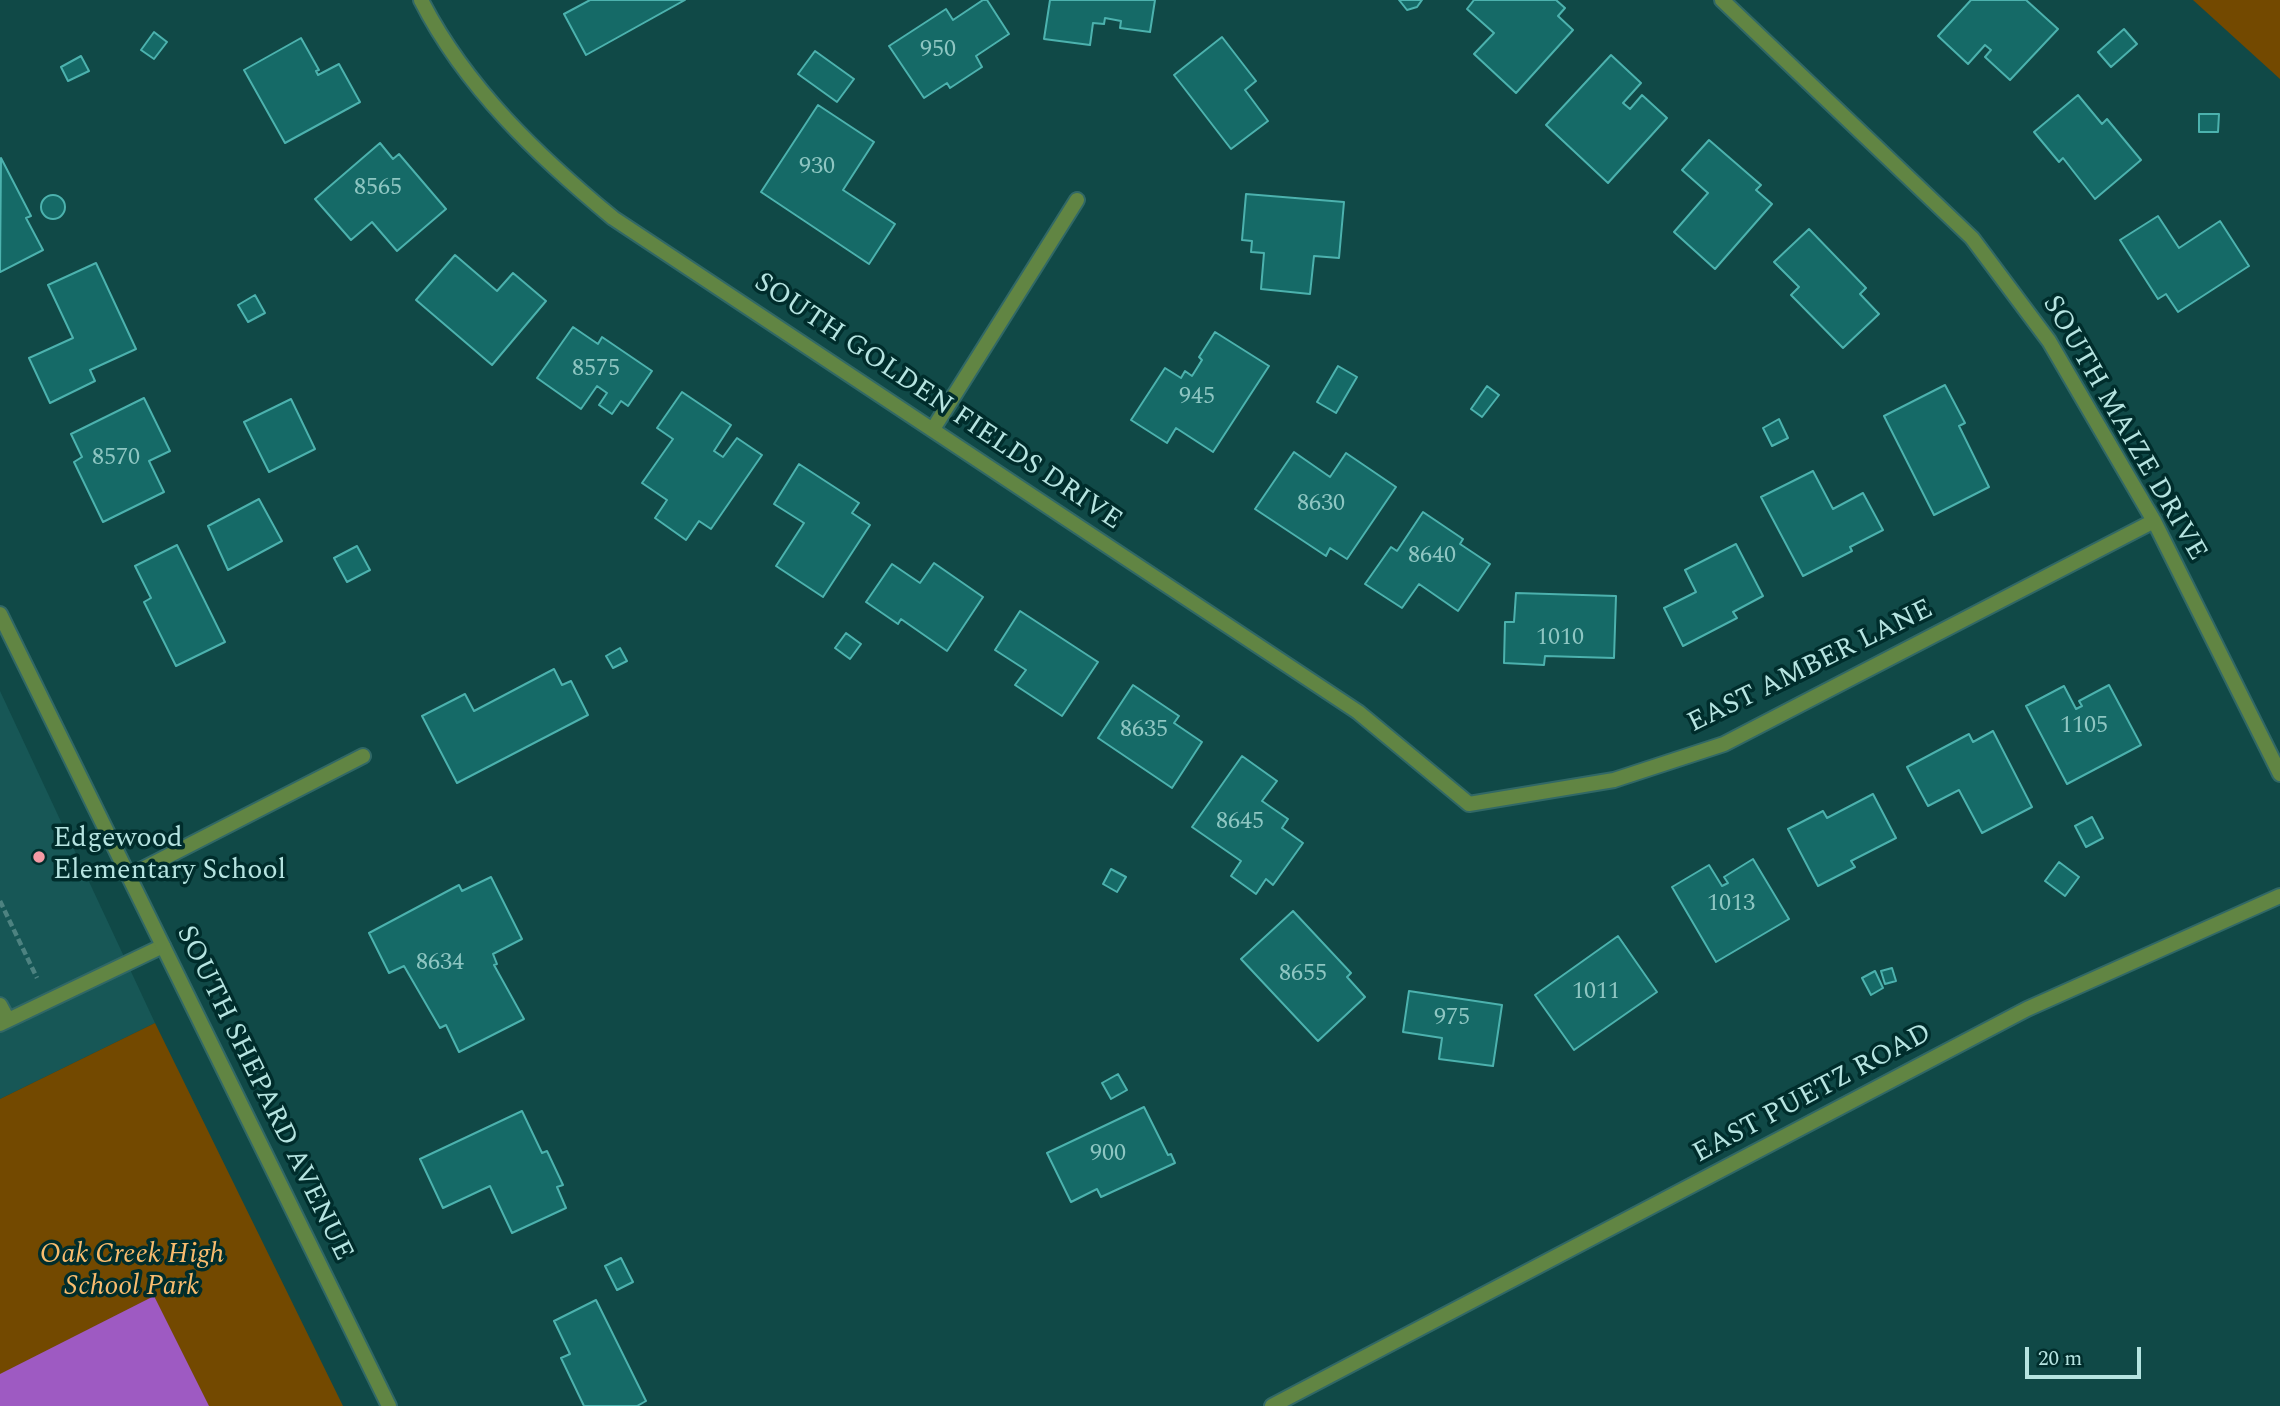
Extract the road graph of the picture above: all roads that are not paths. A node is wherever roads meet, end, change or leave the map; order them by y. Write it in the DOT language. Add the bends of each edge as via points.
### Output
graph roads {
  1 [pos="421,0"];
  2 [pos="1722,0"];
  3 [pos="1077,200"];
  4 [pos="933,429"];
  5 [pos="2154,522"];
  6 [pos="0,614"];
  7 [pos="363,756"];
  8 [pos="2280,774"];
  9 [pos="1469,804"];
  10 [pos="129,876"];
  11 [pos="2280,897"];
  12 [pos="163,946"];
  13 [pos="0,1005"];
  14 [pos="4,1022"];
  15 [pos="1376,1353"];
  16 [pos="389,1406"];
  17 [pos="1272,1406"];
  18 [pos="1292,1406"];
  1 -- 4 [label="street, SOUTH GOLDEN FIELDS DRIVE" via="478,87 546,163 613,218"];
  2 -- 5 [label="street, SOUTH MAIZE DRIVE" via="1972,239 2049,341"];
  3 -- 4 [label="street"];
  4 -- 9 [label="street, SOUTH GOLDEN FIELDS DRIVE" via="1358,712"];
  5 -- 8 [label="street, SOUTH MAIZE DRIVE"];
  5 -- 9 [label="street, EAST AMBER LANE" via="1724,744 1614,780"];
  6 -- 10 [label="street, SOUTH SHEPARD AVENUE"];
  7 -- 10 [label="street"];
  10 -- 12 [label="street, SOUTH SHEPARD AVENUE"];
  11 -- 15 [label="street, EAST PUETZ ROAD" via="2027,1009"];
  12 -- 14 [label="street"];
  12 -- 16 [label="street, SOUTH SHEPARD AVENUE"];
  13 -- 14 [label="street"];
  15 -- 17 [label="street, EAST PUETZ ROAD"];
  15 -- 18 [label="street, EAST PUETZ ROAD"];
}
